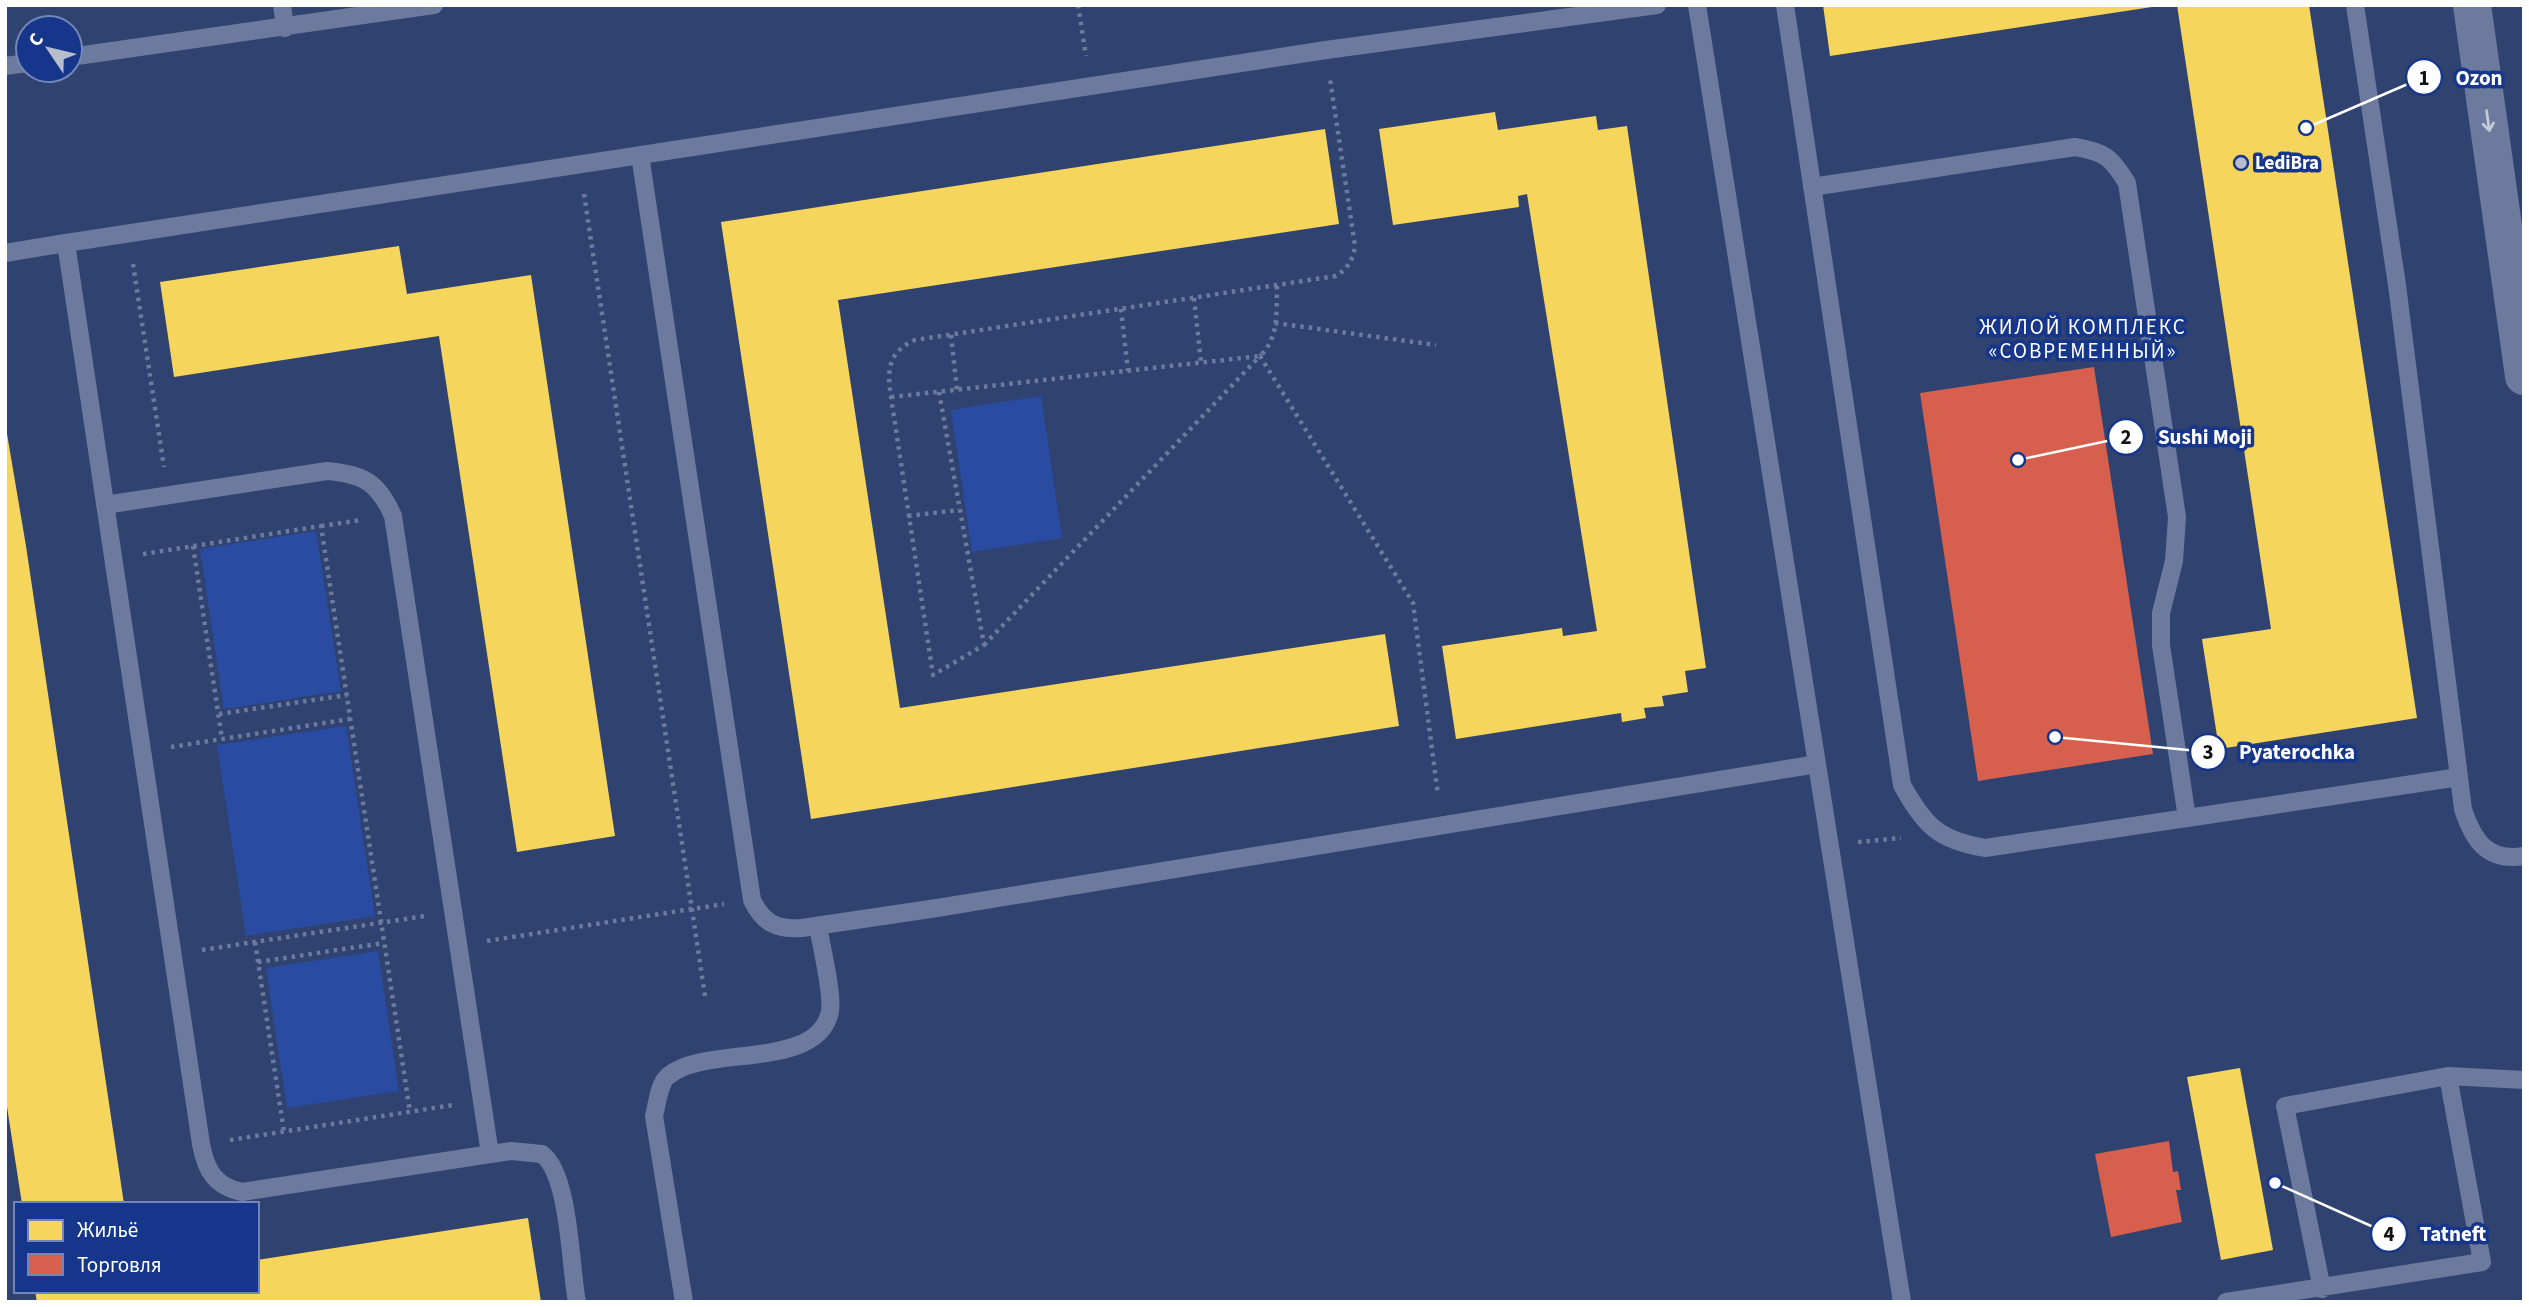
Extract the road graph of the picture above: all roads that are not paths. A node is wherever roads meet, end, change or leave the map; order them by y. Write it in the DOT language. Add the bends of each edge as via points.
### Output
graph roads {
  1 [pos="282,5"];
  2 [pos="1657,5"];
  3 [pos="1697,5"];
  4 [pos="1785,5"];
  5 [pos="2355,5"];
  6 [pos="2472,5"];
  7 [pos="423,6"];
  8 [pos="285,28"];
  9 [pos="84,55"];
  10 [pos="640,155"];
  11 [pos="1812,187"];
  12 [pos="66,243"];
  13 [pos="5,253"];
  14 [pos="2521,333"];
  15 [pos="2524,376"];
  16 [pos="105,505"];
  17 [pos="1817,764"];
  18 [pos="2459,777"];
  19 [pos="2187,818"];
  20 [pos="2524,856"];
  21 [pos="818,926"];
  22 [pos="2448,1076"];
  23 [pos="2524,1080"];
  24 [pos="490,1154"];
  25 [pos="2322,1289"];
  26 [pos="577,1302"];
  27 [pos="684,1302"];
  28 [pos="1902,1302"];
  29 [pos="2226,1302"];
  1 -- 8 [label="lane"];
  2 -- 10 [label="lane" via="1326,50"];
  3 -- 17 [label="lane"];
  4 -- 11 [label="lane"];
  5 -- 18 [label="lane" via="2397,285"];
  6 -- 14 [label="street, one-way"];
  7 -- 8 [label="lane"];
  8 -- 9 [label="lane"];
  10 -- 12 [label="lane"];
  10 -- 21 [label="lane" via="752,900 759,914 776,926"];
  11 -- 19 [label="lane" via="1902,785 1920,818 1958,844 1985,848"];
  11 -- 19 [label="lane" via="2075,147 2098,151 2114,162 2127,183 2178,517 2176,554 2161,630"];
  12 -- 13 [label="lane"];
  12 -- 16 [label="lane"];
  14 -- 15 [label="street"];
  16 -- 24 [label="lane" via="327,471 351,473 371,483 385,498 393,516"];
  16 -- 24 [label="lane" via="201,1144 211,1175 228,1189 242,1192"];
  17 -- 21 [label="lane"];
  17 -- 28 [label="lane"];
  18 -- 19 [label="lane"];
  18 -- 20 [label="lane" via="2471,833 2483,847 2506,859"];
  21 -- 27 [label="lane" via="831,1009 825,1028 808,1042 684,1067 666,1077 661,1090 654,1116"];
  22 -- 23 [label="lane"];
  22 -- 25 [label="lane" via="2482,1262"];
  22 -- 25 [label="lane" via="2285,1106"];
  24 -- 26 [label="lane" via="527,1150 548,1158 562,1200"];
  25 -- 29 [label="lane"];
}
